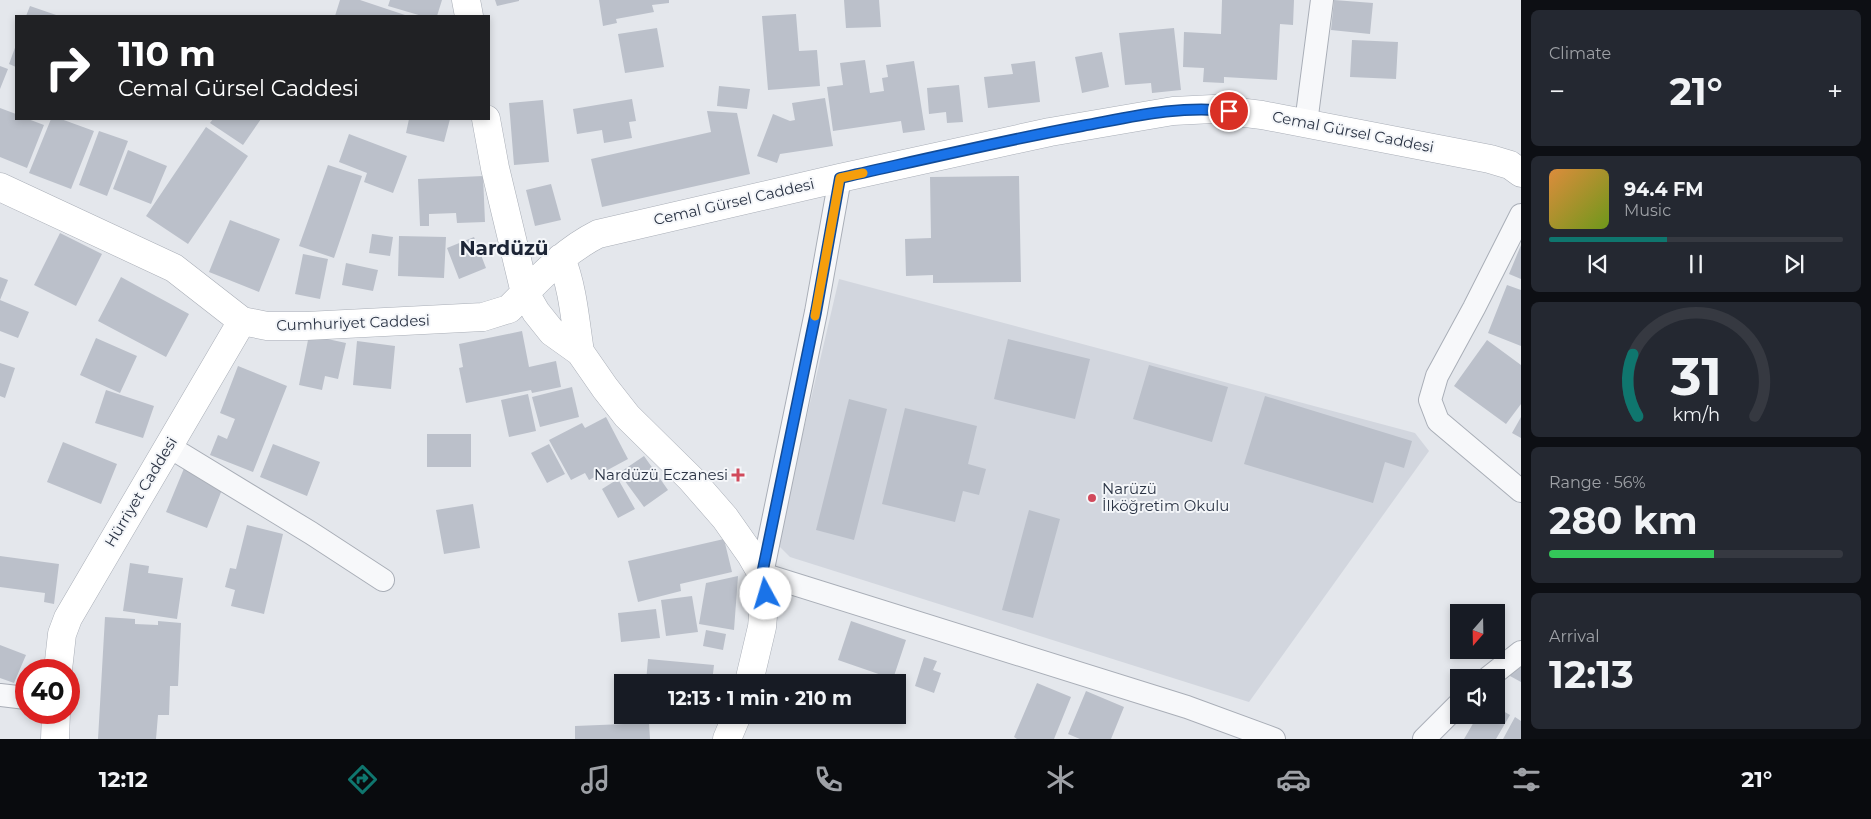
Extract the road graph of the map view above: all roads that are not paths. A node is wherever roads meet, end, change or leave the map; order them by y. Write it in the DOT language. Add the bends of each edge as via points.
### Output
graph roads {
  1 [pos="466,0"];
  2 [pos="1322,0"];
  3 [pos="468,15"];
  4 [pos="486,120"];
  5 [pos="1306,123"];
  6 [pos="1521,173"];
  7 [pos="840,178"];
  8 [pos="0,187"];
  9 [pos="1521,215"];
  10 [pos="561,258"];
  11 [pos="525,293"];
  12 [pos="242,321"];
  13 [pos="580,352"];
  14 [pos="168,446"];
  15 [pos="1521,491"];
  16 [pos="762,574"];
  17 [pos="383,580"];
  18 [pos="1521,652"];
  19 [pos="59,659"];
  20 [pos="1499,669"];
  21 [pos="750,674"];
  22 [pos="0,695"];
  23 [pos="15,697"];
  24 [pos="1450,713"];
  25 [pos="56,724"];
  26 [pos="733,724"];
  27 [pos="55,739"];
  28 [pos="727,739"];
  29 [pos="1274,739"];
  30 [pos="1424,739"];
  1 -- 3 [label="street"];
  2 -- 5 [label="street"];
  4 -- 11 [label="street"];
  5 -- 6 [label="street, Cemal Gürsel Caddesi" via="1490,159 1510,165"];
  5 -- 7 [label="street, Cemal Gürsel Caddesi" via="1213,109 1173,111 1050,132"];
  7 -- 10 [label="street, Cemal Gürsel Caddesi" via="598,234"];
  7 -- 16 [label="street"];
  8 -- 12 [label="street, Cumhuriyet Caddesi" via="174,268"];
  9 -- 15 [label="street" via="1437,376 1430,400 1438,421"];
  10 -- 11 [label="street, Cemal Gürsel Caddesi"];
  10 -- 13 [label="street" via="571,292"];
  11 -- 12 [label="street, Cumhuriyet Caddesi" via="509,309 483,317 306,326 267,326"];
  11 -- 13 [label="street" via="552,332"];
  12 -- 14 [label="street, Hürriyet Caddesi"];
  13 -- 16 [label="street" via="627,416 691,479 725,518"];
  14 -- 17 [label="street"];
  14 -- 19 [label="street, Hürriyet Caddesi" via="68,618 62,634"];
  16 -- 21 [label="street" via="766,594 762,627"];
  16 -- 29 [label="street" via="1188,707"];
  18 -- 20 [label="street"];
  22 -- 23 [label="street"];
  24 -- 30 [label="street"];
  25 -- 27 [label="street"];
  26 -- 28 [label="street"];
}
